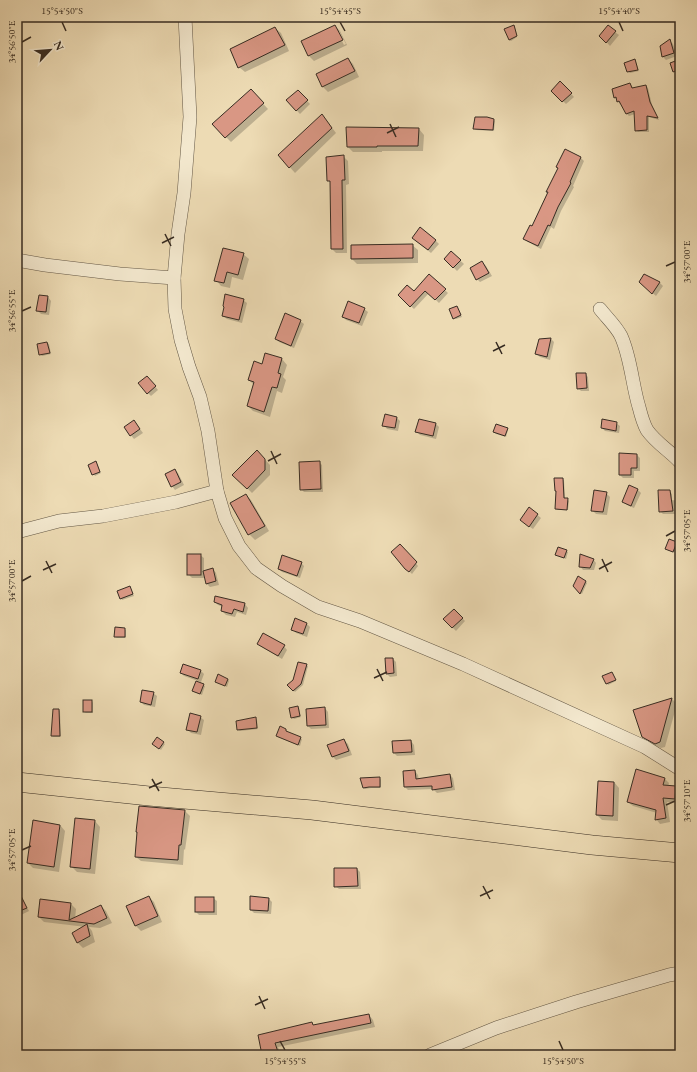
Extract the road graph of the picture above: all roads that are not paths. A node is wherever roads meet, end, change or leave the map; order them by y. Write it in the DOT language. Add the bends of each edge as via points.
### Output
graph roads {
  1 [pos="185,17"];
  2 [pos="17,260"];
  3 [pos="174,278"];
  4 [pos="600,310"];
  5 [pos="680,462"];
  6 [pos="217,491"];
  7 [pos="17,532"];
  8 [pos="680,769"];
  9 [pos="17,782"];
  10 [pos="680,853"];
  11 [pos="680,973"];
  12 [pos="430,1055"];
  1 -- 3 [label="street" via="190,117"];
  2 -- 3 [label="street" via="120,274"];
  3 -- 6 [label="street" via="180,340 204,411"];
  4 -- 5 [label="street" via="623,341 647,430"];
  6 -- 7 [label="street" via="176,502 103,516 59,521"];
  6 -- 8 [label="street" via="225,518 239,546 256,568 282,586 318,607 360,621 463,664 645,747"];
  9 -- 10 [label="highway" via="312,810 592,845"];
  11 -- 12 [label="street" via="668,974 504,1025"];
}
